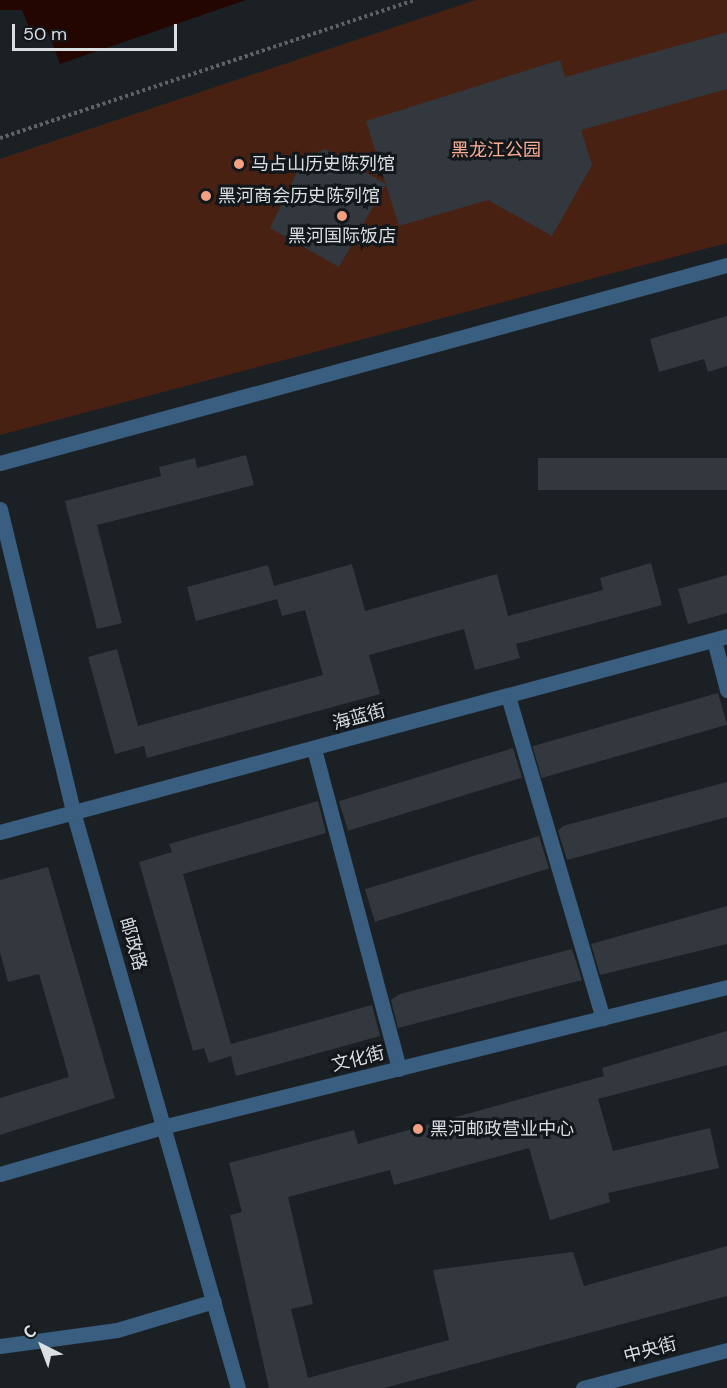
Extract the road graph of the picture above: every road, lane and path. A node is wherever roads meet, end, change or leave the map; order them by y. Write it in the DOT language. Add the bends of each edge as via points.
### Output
graph roads {
  1 [pos="415,0"];
  2 [pos="0,138"];
  3 [pos="727,265"];
  4 [pos="0,464"];
  5 [pos="0,509"];
  6 [pos="721,638"];
  7 [pos="727,690"];
  8 [pos="508,696"];
  9 [pos="314,749"];
  10 [pos="74,815"];
  11 [pos="0,832"];
  12 [pos="727,987"];
  13 [pos="603,1018"];
  14 [pos="399,1068"];
  15 [pos="166,1126"];
  16 [pos="0,1174"];
  17 [pos="214,1301"];
  18 [pos="0,1346"];
  19 [pos="727,1350"];
  20 [pos="238,1388"];
  21 [pos="583,1388"];
  1 -- 2 [label="path"];
  3 -- 4 [label="street"];
  5 -- 10 [label="street, 邮政路"];
  6 -- 7 [label="street"];
  6 -- 8 [label="street, 海蓝街"];
  8 -- 9 [label="street, 海蓝街"];
  8 -- 13 [label="street"];
  9 -- 10 [label="street, 海蓝街"];
  9 -- 14 [label="street"];
  10 -- 11 [label="street, 海蓝街"];
  10 -- 15 [label="street, 邮政路"];
  12 -- 13 [label="street, 文化街"];
  13 -- 14 [label="street, 文化街"];
  14 -- 15 [label="street, 文化街"];
  15 -- 16 [label="street, 文化街"];
  15 -- 17 [label="street, 邮政路"];
  17 -- 18 [label="street" via="117,1330"];
  17 -- 20 [label="street, 邮政路"];
  19 -- 21 [label="street, 中央街"];
}
